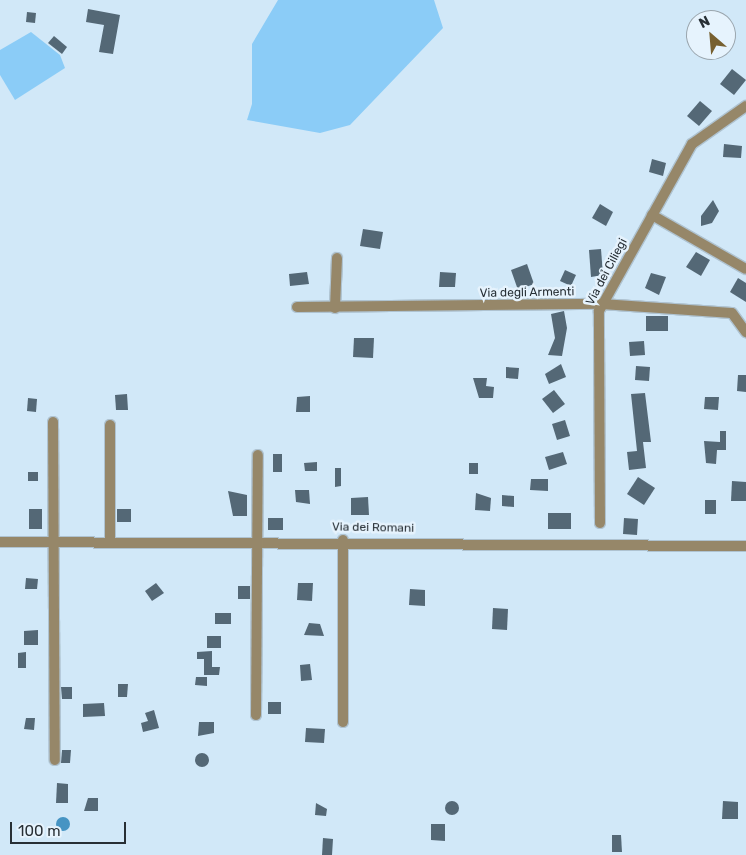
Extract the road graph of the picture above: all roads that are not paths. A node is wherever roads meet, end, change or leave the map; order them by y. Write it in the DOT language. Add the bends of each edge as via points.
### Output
graph roads {
  1 [pos="744,109"];
  2 [pos="652,215"];
  3 [pos="337,258"];
  4 [pos="746,269"];
  5 [pos="602,304"];
  6 [pos="297,307"];
  7 [pos="335,308"];
  8 [pos="746,332"];
  9 [pos="53,422"];
  10 [pos="110,425"];
  11 [pos="258,455"];
  12 [pos="600,523"];
  13 [pos="258,540"];
  14 [pos="343,540"];
  15 [pos="53,541"];
  16 [pos="110,541"];
  17 [pos="0,542"];
  18 [pos="746,546"];
  19 [pos="256,715"];
  20 [pos="343,722"];
  21 [pos="55,760"];
  1 -- 2 [label="street, Via dei Ciliegi" via="694,141"];
  2 -- 4 [label="street"];
  2 -- 5 [label="street, Via dei Ciliegi"];
  3 -- 7 [label="street"];
  5 -- 7 [label="street, Via degli Armenti"];
  5 -- 8 [label="street, Via degli Armenti" via="732,313"];
  5 -- 12 [label="street, Via dei Ciliegi" via="597,321"];
  6 -- 7 [label="street, Via degli Armenti"];
  9 -- 15 [label="street"];
  10 -- 16 [label="street"];
  11 -- 13 [label="street"];
  13 -- 14 [label="street, Via dei Romani"];
  13 -- 16 [label="street, Via dei Romani"];
  13 -- 19 [label="street"];
  14 -- 18 [label="street, Via dei Romani"];
  14 -- 20 [label="street"];
  15 -- 16 [label="street, Via dei Romani"];
  15 -- 17 [label="street, Via dei Romani"];
  15 -- 21 [label="street"];
}
